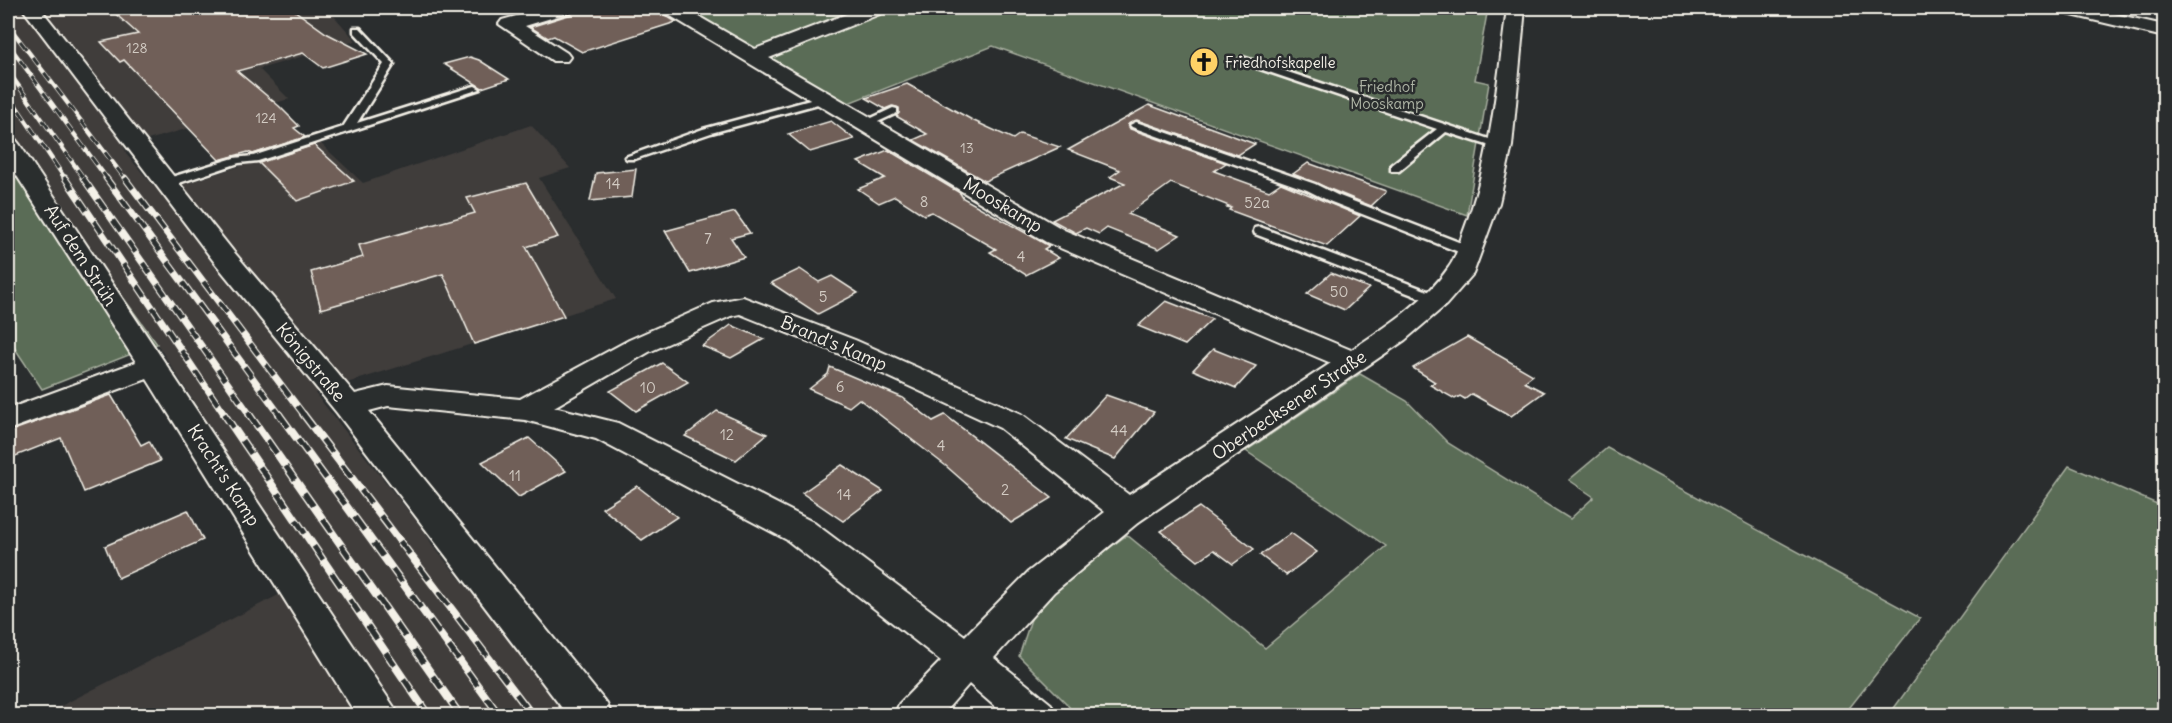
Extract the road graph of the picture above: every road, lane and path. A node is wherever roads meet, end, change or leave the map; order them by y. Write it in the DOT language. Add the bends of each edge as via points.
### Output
graph roads {
  1 [pos="31,8"];
  2 [pos="564,8"];
  3 [pos="671,8"];
  4 [pos="878,8"];
  5 [pos="1516,8"];
  6 [pos="2066,8"];
  7 [pos="357,30"];
  8 [pos="2164,31"];
  9 [pos="755,56"];
  10 [pos="560,57"];
  11 [pos="1243,60"];
  12 [pos="475,88"];
  13 [pos="825,99"];
  14 [pos="893,111"];
  15 [pos="865,124"];
  16 [pos="1136,125"];
  17 [pos="1443,129"];
  18 [pos="347,130"];
  19 [pos="1500,146"];
  20 [pos="631,157"];
  21 [pos="12,158"];
  22 [pos="1395,168"];
  23 [pos="166,183"];
  24 [pos="1260,231"];
  25 [pos="1469,250"];
  26 [pos="1436,299"];
  27 [pos="1355,362"];
  28 [pos="154,366"];
  29 [pos="348,406"];
  30 [pos="525,410"];
  31 [pos="8,420"];
  32 [pos="1128,512"];
  33 [pos="968,660"];
  34 [pos="380,716"];
  35 [pos="591,716"];
  36 [pos="914,716"];
  37 [pos="1036,716"];
  1 -- 23 [label="street, Königstraße"];
  2 -- 10 [label="street" via="509,24"];
  3 -- 9 [label="street, Mooskamp"];
  4 -- 9 [label="street"];
  5 -- 19 [label="street, Oberbecksener Straße"];
  6 -- 8 [label="street"];
  7 -- 18 [label="lane" via="389,64"];
  9 -- 13 [label="street, Mooskamp"];
  11 -- 17 [label="lane"];
  12 -- 18 [label="lane"];
  13 -- 15 [label="street, Mooskamp"];
  13 -- 20 [label="lane"];
  14 -- 15 [label="lane"];
  15 -- 27 [label="street, Mooskamp" via="1055,236"];
  16 -- 25 [label="lane"];
  17 -- 19 [label="lane"];
  17 -- 22 [label="lane"];
  18 -- 23 [label="lane"];
  19 -- 25 [label="street, Oberbecksener Straße" via="1487,203"];
  21 -- 28 [label="street, Auf dem Strüh"];
  23 -- 29 [label="street, Königstraße"];
  24 -- 26 [label="lane"];
  25 -- 26 [label="street, Oberbecksener Straße" via="1463,268"];
  26 -- 27 [label="street, Oberbecksener Straße"];
  27 -- 32 [label="street, Oberbecksener Straße"];
  28 -- 31 [label="street"];
  28 -- 34 [label="street, Kracht's Kamp"];
  29 -- 30 [label="street" via="388,396"];
  29 -- 35 [label="street, Königstraße"];
  30 -- 32 [label="street, Brand's Kamp" via="639,346 723,309 743,305 1011,421"];
  30 -- 33 [label="street" via="607,431 800,531"];
  32 -- 33 [label="street, Oberbecksener Straße" via="1041,582"];
  33 -- 36 [label="street, Oberbecksener Straße"];
  33 -- 37 [label="street"];
}
